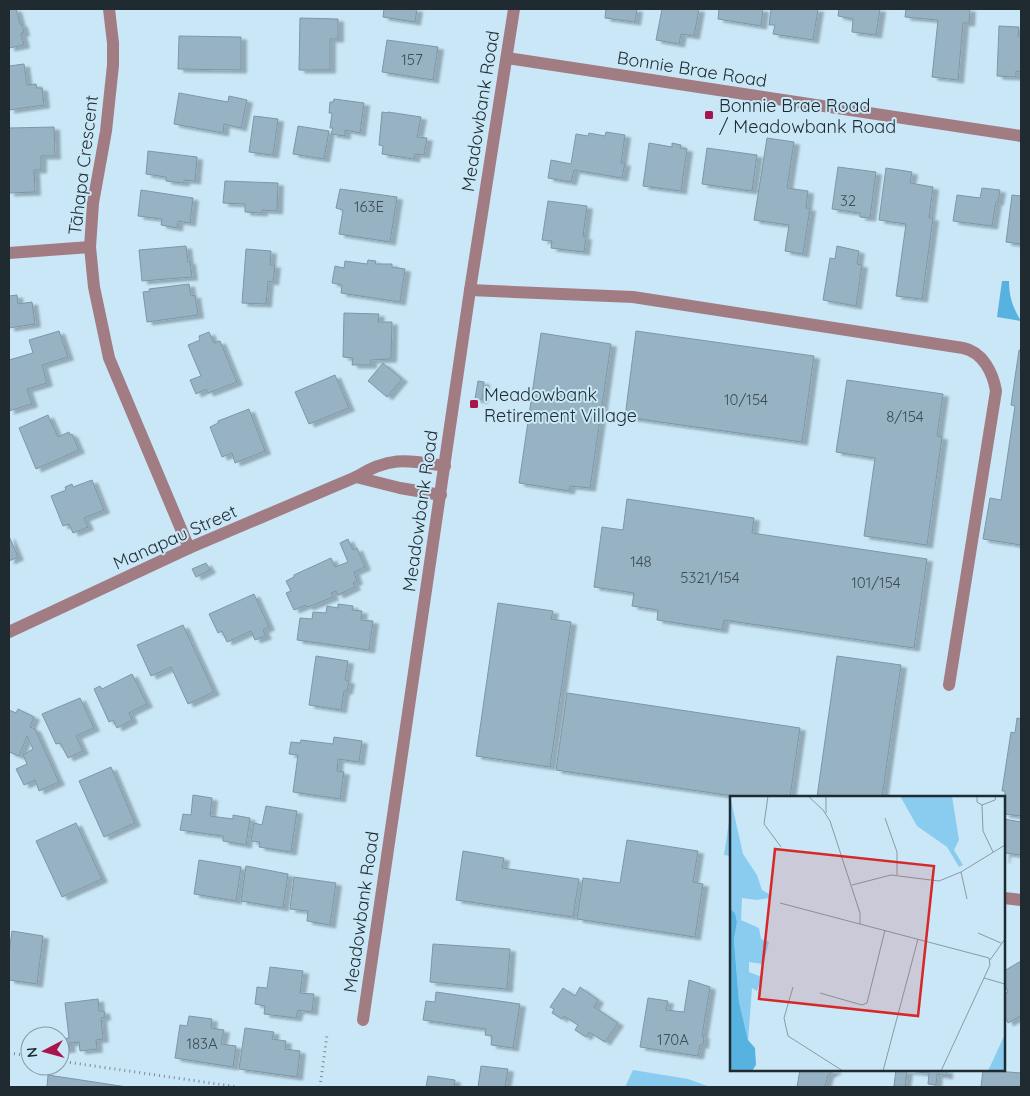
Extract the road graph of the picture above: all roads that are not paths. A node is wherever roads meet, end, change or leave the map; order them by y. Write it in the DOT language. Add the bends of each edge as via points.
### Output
graph roads {
  1 [pos="109,9"];
  2 [pos="514,9"];
  3 [pos="507,58"];
  4 [pos="1021,136"];
  5 [pos="90,246"];
  6 [pos="9,253"];
  7 [pos="470,290"];
  8 [pos="445,466"];
  9 [pos="356,477"];
  10 [pos="440,495"];
  11 [pos="190,548"];
  12 [pos="9,632"];
  13 [pos="949,685"];
  14 [pos="1005,898"];
  15 [pos="1021,900"];
  16 [pos="363,1020"];
  1 -- 5 [label="street, Tāhapa Crescent" via="113,43 110,98"];
  2 -- 3 [label="street, Meadowbank Road"];
  3 -- 4 [label="street, Bonnie Brae Road"];
  3 -- 7 [label="street, Meadowbank Road"];
  5 -- 6 [label="street"];
  5 -- 11 [label="street, Tāhapa Crescent" via="94,287 109,358"];
  7 -- 8 [label="street, Meadowbank Road"];
  7 -- 13 [label="street" via="633,297 963,348 979,356 991,371 996,391"];
  8 -- 9 [label="street, Manapau Street" via="400,460 370,468"];
  8 -- 10 [label="street, Meadowbank Road"];
  9 -- 10 [label="street"];
  9 -- 11 [label="street, Manapau Street"];
  10 -- 16 [label="street, Meadowbank Road"];
  11 -- 12 [label="street, Manapau Street"];
  14 -- 15 [label="street"];
}
